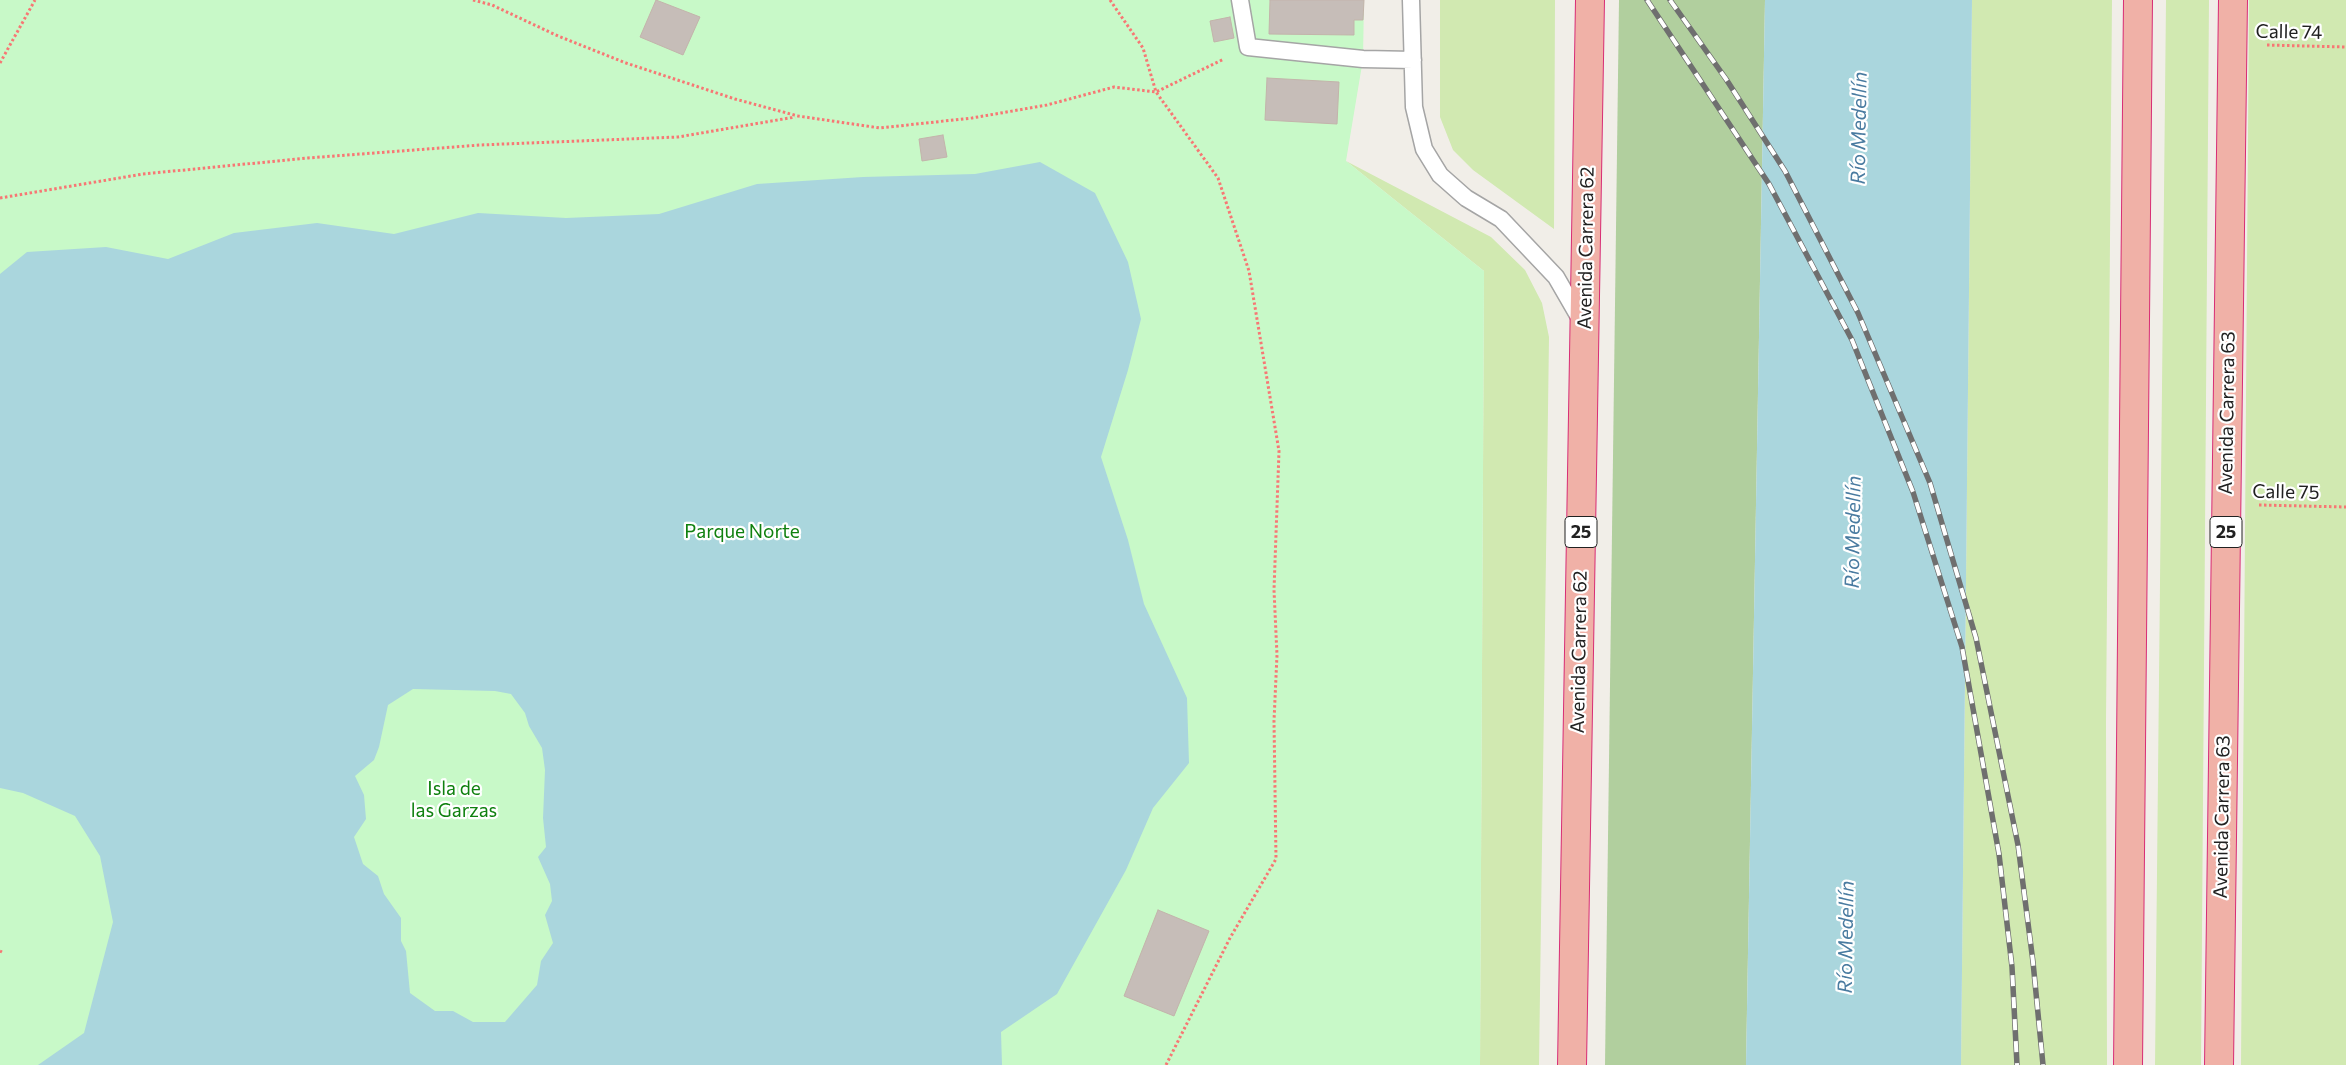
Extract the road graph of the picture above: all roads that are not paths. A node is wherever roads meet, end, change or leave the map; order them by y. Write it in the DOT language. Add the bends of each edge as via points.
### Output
graph roads {
  1 [pos="1240,0"];
  2 [pos="1411,0"];
  3 [pos="1590,0"];
  4 [pos="2138,0"];
  5 [pos="2233,0"];
  6 [pos="1413,60"];
  7 [pos="1584,326"];
  8 [pos="1572,1065"];
  9 [pos="2128,1065"];
  10 [pos="2219,1065"];
  1 -- 6 [label="lane" via="1248,47 1362,59"];
  2 -- 6 [label="lane"];
  3 -- 7 [label="highway, Avenida Carrera 62 / 25"];
  4 -- 9 [label="highway"];
  5 -- 10 [label="highway, Avenida Carrera 63 / 25"];
  6 -- 7 [label="lane" via="1414,108 1424,149 1440,175 1466,198 1500,219 1524,243 1556,277"];
  7 -- 8 [label="highway, Avenida Carrera 62 / 25"];
}
